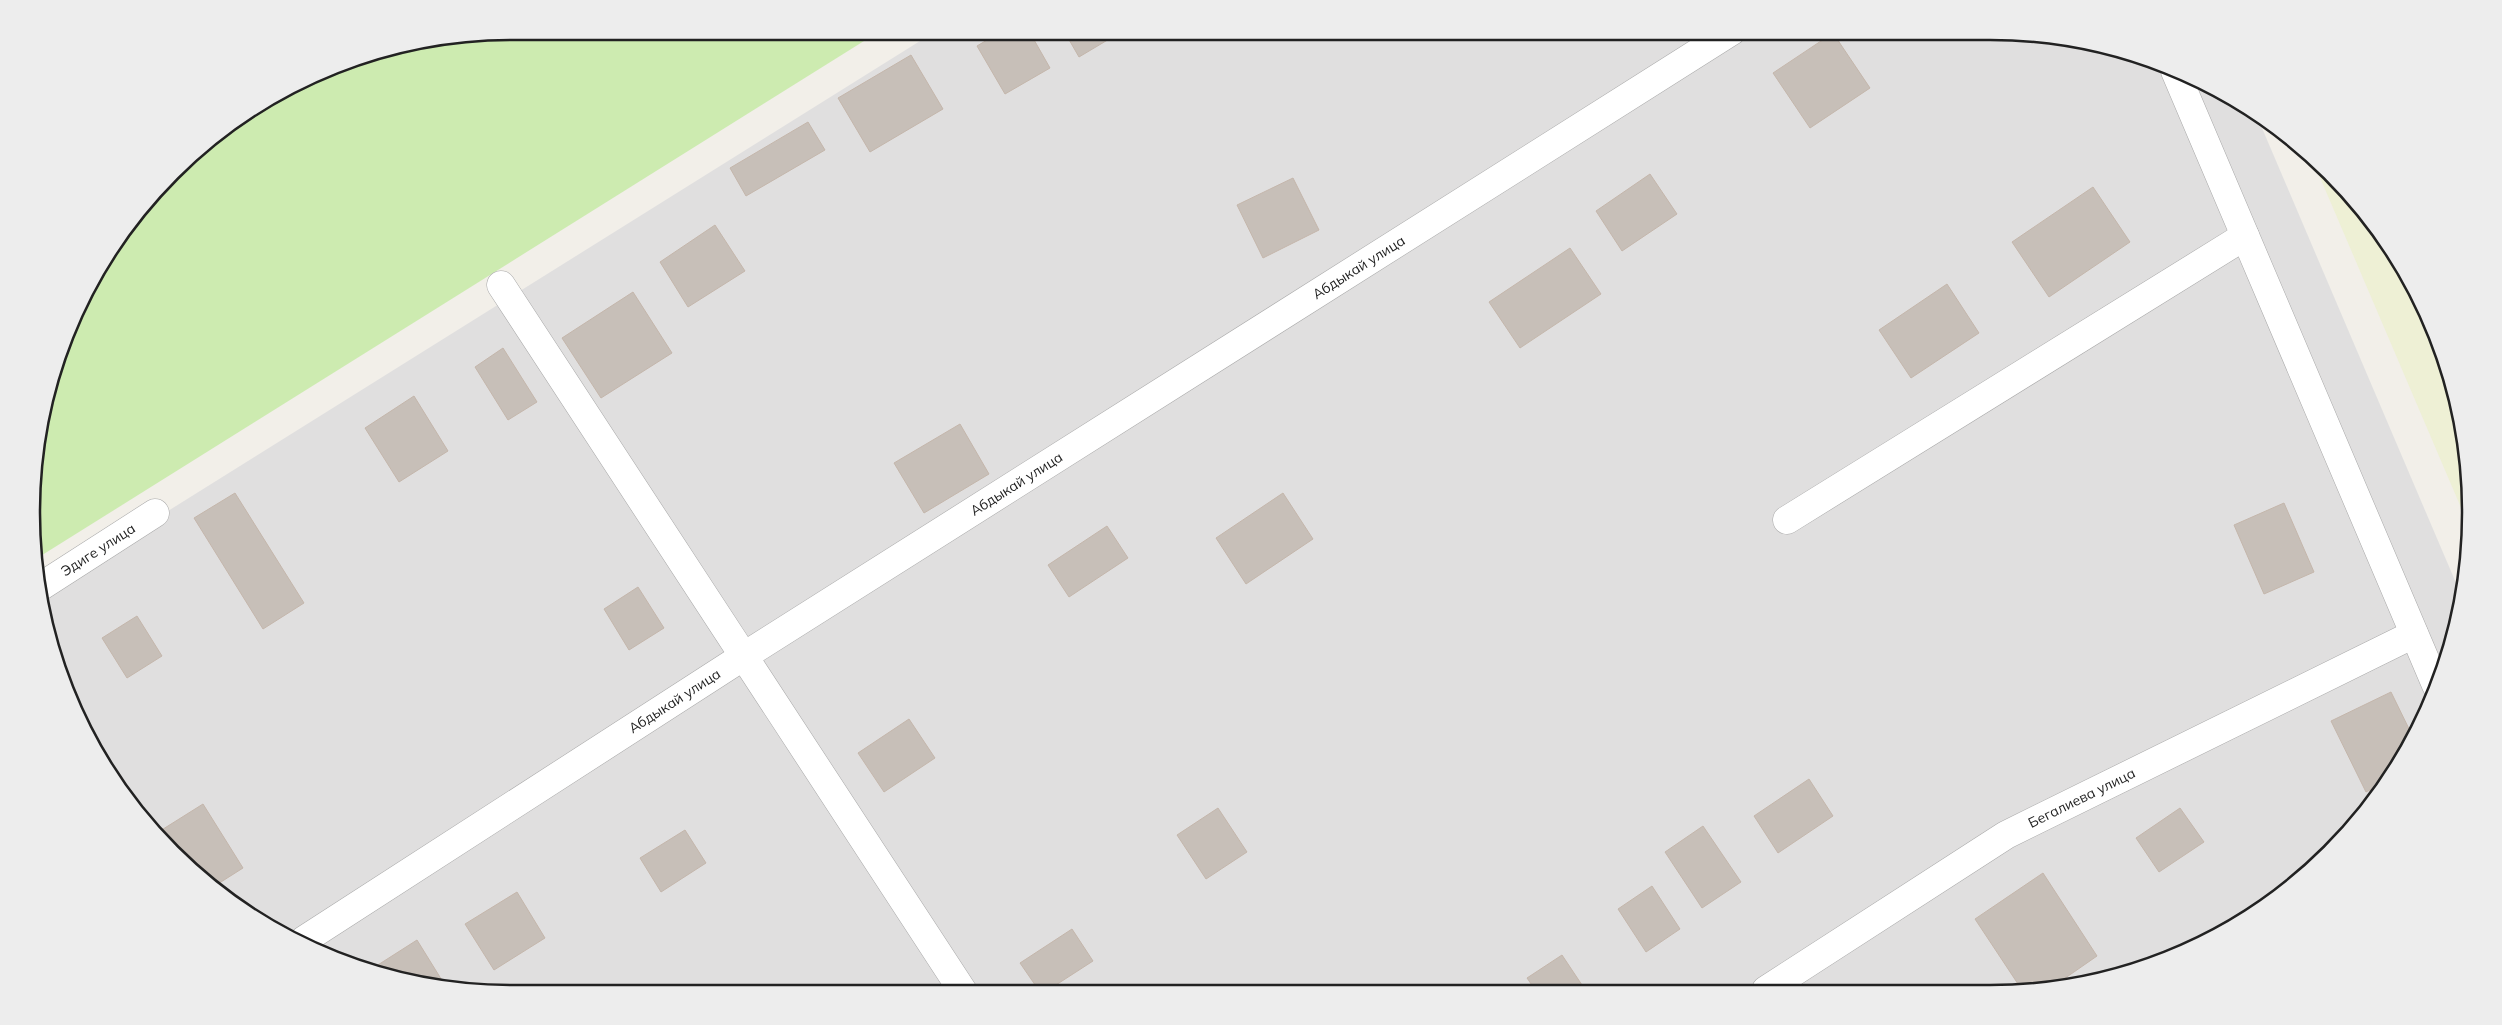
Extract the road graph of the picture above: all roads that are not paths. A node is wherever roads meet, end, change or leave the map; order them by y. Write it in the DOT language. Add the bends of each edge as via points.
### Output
graph roads {
  1 [pos="1718,40"];
  2 [pos="2179,80"];
  3 [pos="2245,236"];
  4 [pos="501,285"];
  5 [pos="155,513"];
  6 [pos="1787,520"];
  7 [pos="46,583"];
  8 [pos="2414,634"];
  9 [pos="744,656"];
  10 [pos="2432,676"];
  11 [pos="308,938"];
  12 [pos="959,985"];
  13 [pos="1774,985"];
  1 -- 9 [label="street, Абдыкай улица"];
  2 -- 3 [label="street"];
  3 -- 6 [label="street"];
  3 -- 8 [label="street"];
  4 -- 9 [label="street"];
  5 -- 7 [label="street, Эдиге улица"];
  8 -- 10 [label="street"];
  8 -- 13 [label="street, Бегалиева улица" via="2006,835"];
  9 -- 11 [label="street, Абдыкай улица"];
  9 -- 12 [label="street"];
}
